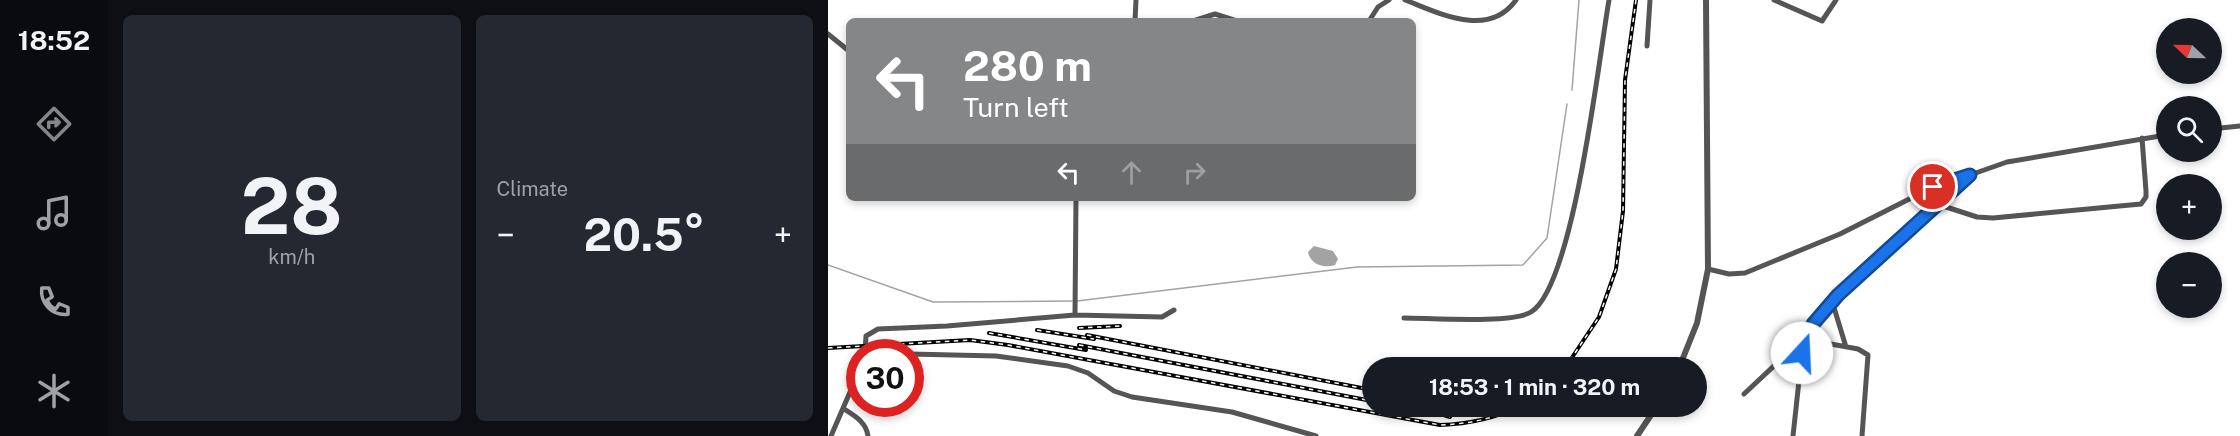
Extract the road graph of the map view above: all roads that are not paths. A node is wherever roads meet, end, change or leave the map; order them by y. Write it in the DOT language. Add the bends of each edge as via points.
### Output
graph roads {
  1 [pos="1136,0"];
  2 [pos="1389,0"];
  3 [pos="1405,0"];
  4 [pos="1516,0"];
  5 [pos="1609,0"];
  6 [pos="1650,0"];
  7 [pos="1706,0"];
  8 [pos="1774,0"];
  9 [pos="1836,0"];
  10 [pos="1135,18"];
  11 [pos="1202,18"];
  12 [pos="1227,18"];
  13 [pos="1371,18"];
  14 [pos="828,34"];
  15 [pos="1647,46"];
  16 [pos="846,49"];
  17 [pos="2240,126"];
  18 [pos="2222,128"];
  19 [pos="2156,136"];
  20 [pos="2142,138"];
  21 [pos="1970,175"];
  22 [pos="1076,201"];
  23 [pos="1937,204"];
  24 [pos="1708,269"];
  25 [pos="1832,301"];
  26 [pos="1173,310"];
  27 [pos="1075,315"];
  28 [pos="1404,318"];
  29 [pos="866,339"];
  30 [pos="1804,342"];
  31 [pos="1846,347"];
  32 [pos="924,354"];
  33 [pos="1683,357"];
  34 [pos="1744,394"];
  35 [pos="846,404"];
  36 [pos="844,409"];
  37 [pos="1650,417"];
  38 [pos="831,436"];
  39 [pos="868,436"];
  40 [pos="1316,436"];
  41 [pos="1637,436"];
  42 [pos="1793,436"];
  43 [pos="1862,436"];
  1 -- 10 [label="street"];
  2 -- 13 [label="street"];
  3 -- 4 [label="street" via="1453,20 1491,18"];
  5 -- 28 [label="street" via="1575,210 1564,251 1539,306 1517,317"];
  6 -- 15 [label="street"];
  7 -- 24 [label="street"];
  8 -- 9 [label="street" via="1822,21"];
  11 -- 12 [label="street" via="1215,14"];
  14 -- 16 [label="street"];
  17 -- 18 [label="street"];
  19 -- 20 [label="street"];
  20 -- 21 [label="street" via="2007,162"];
  20 -- 23 [label="street" via="2146,191 2141,204 1993,218"];
  21 -- 23 [label="street"];
  21 -- 24 [label="street" via="1943,182 1839,234 1745,273"];
  22 -- 27 [label="street"];
  23 -- 25 [label="street"];
  24 -- 33 [label="street" via="1697,323"];
  25 -- 30 [label="street"];
  25 -- 31 [label="street"];
  26 -- 27 [label="street" via="1162,317"];
  27 -- 29 [label="street" via="878,329"];
  30 -- 31 [label="street"];
  30 -- 34 [label="street"];
  30 -- 42 [label="street"];
  31 -- 43 [label="street" via="1868,355"];
  32 -- 40 [label="street" via="996,356 1068,366 1088,373 1114,392 1232,412"];
  35 -- 36 [label="street"];
  36 -- 38 [label="street"];
  36 -- 39 [label="street" via="860,419"];
  37 -- 41 [label="street"];
}
